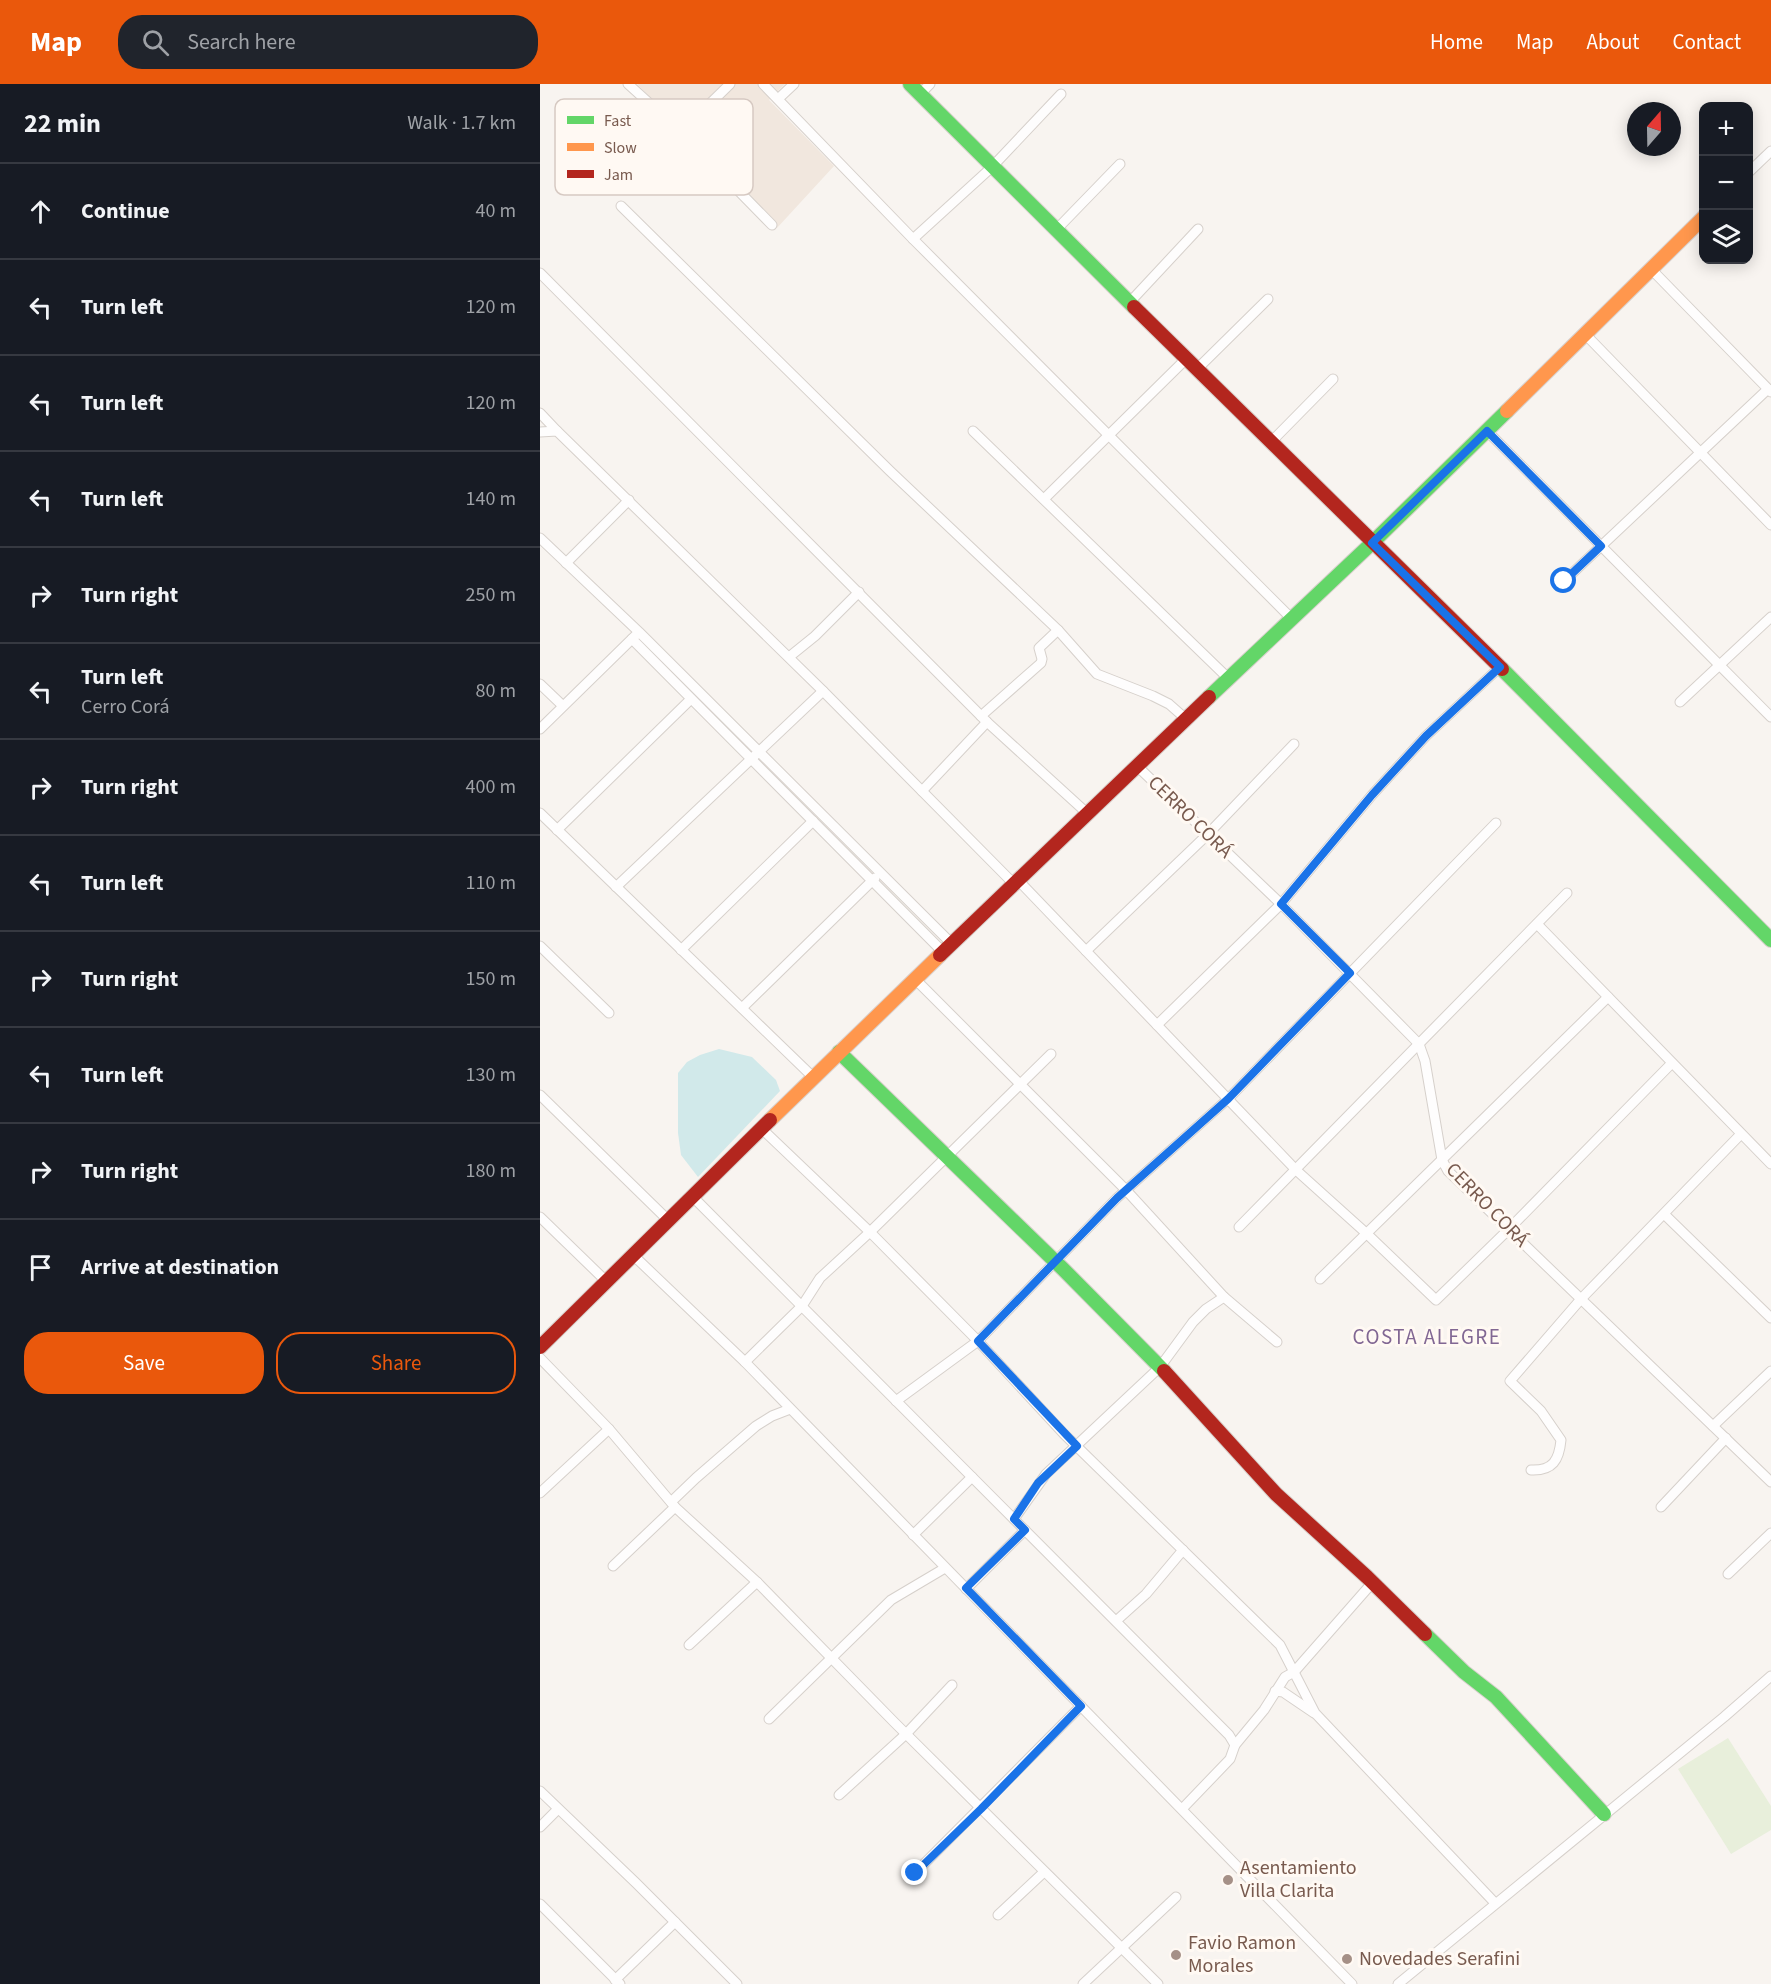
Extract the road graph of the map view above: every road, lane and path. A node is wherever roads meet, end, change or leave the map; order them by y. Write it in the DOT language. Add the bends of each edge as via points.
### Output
graph roads {
  1 [pos="628,84"];
  2 [pos="730,84"];
  3 [pos="763,84"];
  4 [pos="794,84"];
  5 [pos="930,84"];
  6 [pos="915,89"];
  7 [pos="1061,94"];
  8 [pos="645,99"];
  9 [pos="715,99"];
  10 [pos="778,99"];
  11 [pos="1771,151"];
  12 [pos="1120,164"];
  13 [pos="992,167"];
  14 [pos="1753,169"];
  15 [pos="743,195"];
  16 [pos="621,206"];
  17 [pos="1699,222"];
  18 [pos="772,225"];
  19 [pos="1198,229"];
  20 [pos="1056,230"];
  21 [pos="913,239"];
  22 [pos="1651,269"];
  23 [pos="540,273"];
  24 [pos="1268,299"];
  25 [pos="1129,303"];
  26 [pos="1585,334"];
  27 [pos="1186,359"];
  28 [pos="1196,370"];
  29 [pos="1333,379"];
  30 [pos="1770,390"];
  31 [pos="540,413"];
  32 [pos="557,431"];
  33 [pos="973,431"];
  34 [pos="1487,431"];
  35 [pos="540,432"];
  36 [pos="1108,435"];
  37 [pos="1270,443"];
  38 [pos="1701,453"];
  39 [pos="1044,499"];
  40 [pos="629,500"];
  41 [pos="1771,525"];
  42 [pos="540,537"];
  43 [pos="1372,543"];
  44 [pos="1601,546"];
  45 [pos="566,562"];
  46 [pos="1564,581"];
  47 [pos="859,592"];
  48 [pos="1771,617"];
  49 [pos="1291,618"];
  50 [pos="1058,630"];
  51 [pos="636,635"];
  52 [pos="789,657"];
  53 [pos="1719,665"];
  54 [pos="1500,667"];
  55 [pos="1229,678"];
  56 [pos="540,684"];
  57 [pos="823,691"];
  58 [pos="691,699"];
  59 [pos="1680,702"];
  60 [pos="563,706"];
  61 [pos="1771,717"];
  62 [pos="984,719"];
  63 [pos="1186,719"];
  64 [pos="540,729"];
  65 [pos="1294,744"];
  66 [pos="759,752"];
  67 [pos="751,759"];
  68 [pos="1137,766"];
  69 [pos="922,791"];
  70 [pos="540,813"];
  71 [pos="1088,814"];
  72 [pos="813,822"];
  73 [pos="1496,823"];
  74 [pos="557,830"];
  75 [pos="1208,834"];
  76 [pos="880,873"];
  77 [pos="872,880"];
  78 [pos="1016,882"];
  79 [pos="616,887"];
  80 [pos="1567,893"];
  81 [pos="1281,904"];
  82 [pos="1537,924"];
  83 [pos="1771,940"];
  84 [pos="540,946"];
  85 [pos="948,948"];
  86 [pos="681,950"];
  87 [pos="1086,951"];
  88 [pos="1350,973"];
  89 [pos="915,979"];
  90 [pos="1608,997"];
  91 [pos="742,1008"];
  92 [pos="609,1013"];
  93 [pos="1157,1025"];
  94 [pos="1419,1044"];
  95 [pos="839,1052"];
  96 [pos="1051,1054"];
  97 [pos="1672,1063"];
  98 [pos="814,1078"];
  99 [pos="1020,1084"];
  100 [pos="540,1095"];
  101 [pos="1228,1099"];
  102 [pos="762,1129"];
  103 [pos="1742,1134"];
  104 [pos="947,1156"];
  105 [pos="1442,1160"];
  106 [pos="1771,1164"];
  107 [pos="1296,1170"];
  108 [pos="1126,1190"];
  109 [pos="693,1197"];
  110 [pos="1664,1214"];
  111 [pos="540,1217"];
  112 [pos="669,1221"];
  113 [pos="1239,1227"];
  114 [pos="1509,1229"];
  115 [pos="870,1232"];
  116 [pos="1366,1233"];
  117 [pos="633,1255"];
  118 [pos="1055,1261"];
  119 [pos="1320,1279"];
  120 [pos="607,1282"];
  121 [pos="1224,1297"];
  122 [pos="1581,1299"];
  123 [pos="802,1306"];
  124 [pos="1771,1318"];
  125 [pos="978,1341"];
  126 [pos="1277,1342"];
  127 [pos="540,1347"];
  128 [pos="540,1358"];
  129 [pos="745,1362"];
  130 [pos="1160,1366"];
  131 [pos="1771,1371"];
  132 [pos="897,1401"];
  133 [pos="790,1409"];
  134 [pos="1713,1426"];
  135 [pos="609,1429"];
  136 [pos="1726,1438"];
  137 [pos="1077,1446"];
  138 [pos="1531,1470"];
  139 [pos="972,1477"];
  140 [pos="1771,1482"];
  141 [pos="540,1493"];
  142 [pos="673,1505"];
  143 [pos="1661,1507"];
  144 [pos="1014,1519"];
  145 [pos="1025,1530"];
  146 [pos="1771,1533"];
  147 [pos="913,1535"];
  148 [pos="1183,1550"];
  149 [pos="613,1566"];
  150 [pos="945,1568"];
  151 [pos="1728,1574"];
  152 [pos="758,1582"];
  153 [pos="1373,1582"];
  154 [pos="966,1588"];
  155 [pos="1116,1621"];
  156 [pos="689,1645"];
  157 [pos="832,1659"];
  158 [pos="1294,1672"];
  159 [pos="1771,1676"];
  160 [pos="952,1685"];
  161 [pos="1275,1691"];
  162 [pos="1081,1706"];
  163 [pos="1315,1713"];
  164 [pos="769,1719"];
  165 [pos="906,1734"];
  166 [pos="1235,1745"];
  167 [pos="540,1791"];
  168 [pos="839,1796"];
  169 [pos="558,1809"];
  170 [pos="981,1809"];
  171 [pos="1182,1809"];
  172 [pos="1604,1814"];
  173 [pos="540,1827"];
  174 [pos="1044,1872"];
  175 [pos="915,1873"];
  176 [pos="1176,1897"];
  177 [pos="1495,1903"];
  178 [pos="540,1904"];
  179 [pos="998,1915"];
  180 [pos="675,1922"];
  181 [pos="1122,1949"];
  182 [pos="618,1982"];
  183 [pos="737,1984"];
  184 [pos="1083,1984"];
  185 [pos="1158,1984"];
  186 [pos="1352,1984"];
  187 [pos="1398,1984"];
  1 -- 8 [label="street"];
  2 -- 9 [label="street"];
  3 -- 10 [label="street"];
  4 -- 10 [label="street"];
  5 -- 6 [label="street"];
  6 -- 13 [label="street"];
  7 -- 13 [label="street"];
  10 -- 21 [label="street"];
  11 -- 14 [label="street"];
  12 -- 20 [label="street"];
  13 -- 20 [label="street"];
  13 -- 21 [label="street"];
  15 -- 18 [label="street"];
  16 -- 50 [label="street"];
  17 -- 22 [label="street"];
  19 -- 25 [label="street"];
  20 -- 25 [label="street"];
  21 -- 36 [label="street"];
  22 -- 26 [label="street"];
  22 -- 30 [label="street"];
  23 -- 47 [label="street"];
  24 -- 28 [label="street"];
  25 -- 27 [label="street"];
  26 -- 34 [label="street"];
  26 -- 38 [label="street"];
  27 -- 28 [label="street"];
  27 -- 36 [label="street"];
  28 -- 37 [label="street"];
  29 -- 37 [label="street"];
  30 -- 38 [label="street"];
  31 -- 32 [label="street"];
  32 -- 35 [label="street"];
  32 -- 40 [label="street"];
  33 -- 39 [label="street"];
  34 -- 43 [label="street"];
  34 -- 44 [label="street"];
  36 -- 39 [label="street"];
  36 -- 49 [label="street"];
  37 -- 43 [label="street"];
  38 -- 41 [label="street"];
  38 -- 44 [label="street"];
  39 -- 55 [label="street"];
  40 -- 45 [label="street"];
  40 -- 52 [label="street"];
  42 -- 45 [label="street"];
  43 -- 49 [label="street"];
  43 -- 54 [label="street"];
  44 -- 46 [label="street"];
  44 -- 53 [label="street"];
  45 -- 51 [label="street"];
  47 -- 52 [label="street"];
  47 -- 62 [label="street"];
  48 -- 53 [label="street"];
  49 -- 55 [label="street"];
  50 -- 62 [label="street" via="1039,648 1041,663"];
  50 -- 63 [label="street" via="1097,674 1153,696"];
  51 -- 58 [label="street"];
  51 -- 60 [label="street"];
  51 -- 66 [label="street"];
  52 -- 57 [label="street"];
  53 -- 59 [label="street"];
  53 -- 61 [label="street"];
  54 -- 81 [label="street" via="1426,736"];
  54 -- 83 [label="street"];
  55 -- 63 [label="street"];
  56 -- 60 [label="street"];
  57 -- 66 [label="street"];
  57 -- 69 [label="street"];
  58 -- 67 [label="street"];
  58 -- 74 [label="street"];
  60 -- 64 [label="street"];
  62 -- 69 [label="street"];
  62 -- 71 [label="street"];
  63 -- 68 [label="street"];
  65 -- 75 [label="street"];
  66 -- 67 [label="street"];
  66 -- 76 [label="street"];
  67 -- 72 [label="street"];
  67 -- 79 [label="street"];
  68 -- 71 [label="street"];
  68 -- 75 [label="street, CERRO CORÁ"];
  69 -- 78 [label="street"];
  70 -- 74 [label="street"];
  71 -- 78 [label="street"];
  72 -- 77 [label="street"];
  72 -- 86 [label="street"];
  73 -- 88 [label="street"];
  74 -- 79 [label="street"];
  75 -- 81 [label="street, CERRO CORÁ"];
  75 -- 87 [label="street"];
  76 -- 77 [label="street"];
  76 -- 85 [label="street"];
  77 -- 85 [label="street"];
  77 -- 91 [label="street"];
  78 -- 85 [label="street"];
  78 -- 87 [label="street"];
  79 -- 86 [label="street"];
  80 -- 82 [label="street"];
  81 -- 88 [label="street, CERRO CORÁ"];
  81 -- 93 [label="street"];
  82 -- 90 [label="street"];
  82 -- 94 [label="street"];
  84 -- 92 [label="street"];
  85 -- 89 [label="street"];
  86 -- 91 [label="street"];
  87 -- 93 [label="street"];
  88 -- 94 [label="street, CERRO CORÁ"];
  88 -- 101 [label="street"];
  89 -- 95 [label="street"];
  89 -- 99 [label="street"];
  90 -- 97 [label="street"];
  90 -- 105 [label="street"];
  91 -- 98 [label="street"];
  93 -- 101 [label="street"];
  94 -- 105 [label="street, CERRO CORÁ"];
  94 -- 107 [label="street"];
  95 -- 98 [label="street"];
  95 -- 104 [label="street"];
  96 -- 99 [label="street"];
  97 -- 103 [label="street"];
  97 -- 114 [label="street"];
  98 -- 102 [label="street"];
  99 -- 104 [label="street"];
  99 -- 108 [label="street"];
  100 -- 112 [label="street"];
  101 -- 107 [label="street"];
  101 -- 108 [label="street"];
  102 -- 109 [label="street"];
  102 -- 115 [label="street"];
  103 -- 106 [label="street"];
  103 -- 110 [label="street"];
  104 -- 115 [label="street"];
  104 -- 118 [label="street"];
  105 -- 114 [label="street, CERRO CORÁ" via="1448,1171"];
  105 -- 116 [label="street"];
  107 -- 113 [label="street"];
  107 -- 116 [label="street"];
  108 -- 118 [label="street"];
  108 -- 121 [label="street"];
  109 -- 112 [label="street"];
  109 -- 123 [label="street"];
  110 -- 122 [label="street"];
  110 -- 124 [label="street"];
  111 -- 120 [label="street"];
  112 -- 117 [label="street"];
  114 -- 116 [label="street" via="1436,1300"];
  114 -- 122 [label="street, CERRO CORÁ"];
  115 -- 123 [label="street" via="820,1278"];
  115 -- 125 [label="street"];
  116 -- 119 [label="street"];
  117 -- 120 [label="street"];
  117 -- 129 [label="street"];
  118 -- 125 [label="street"];
  118 -- 130 [label="street"];
  120 -- 127 [label="street"];
  121 -- 126 [label="street"];
  121 -- 130 [label="street" via="1193,1322"];
  122 -- 134 [label="street, CERRO CORÁ"];
  122 -- 138 [label="street" via="1510,1381 1541,1412 1561,1440 1559,1456 1552,1464"];
  123 -- 129 [label="street"];
  123 -- 132 [label="street"];
  125 -- 132 [label="street"];
  125 -- 137 [label="street"];
  128 -- 135 [label="street"];
  129 -- 133 [label="street"];
  130 -- 137 [label="street"];
  130 -- 153 [label="street" via="1276,1494"];
  131 -- 134 [label="street"];
  132 -- 139 [label="street"];
  133 -- 142 [label="street" via="756,1426 696,1478"];
  133 -- 147 [label="street"];
  134 -- 136 [label="street, CERRO CORÁ"];
  135 -- 141 [label="street"];
  135 -- 142 [label="street"];
  136 -- 140 [label="street, CERRO CORÁ"];
  136 -- 143 [label="street"];
  137 -- 144 [label="street" via="1038,1483"];
  137 -- 148 [label="street"];
  139 -- 144 [label="street"];
  139 -- 147 [label="street"];
  142 -- 149 [label="street"];
  142 -- 152 [label="street"];
  144 -- 145 [label="street"];
  145 -- 154 [label="street"];
  145 -- 155 [label="street"];
  146 -- 151 [label="street"];
  147 -- 150 [label="street"];
  148 -- 155 [label="street" via="1146,1594"];
  148 -- 158 [label="street" via="1280,1645"];
  150 -- 154 [label="street"];
  150 -- 157 [label="street" via="891,1600"];
  152 -- 156 [label="street"];
  152 -- 157 [label="street"];
  153 -- 158 [label="street"];
  153 -- 172 [label="street" via="1464,1672 1496,1696"];
  154 -- 162 [label="street"];
  155 -- 166 [label="street"];
  157 -- 164 [label="street"];
  157 -- 165 [label="street"];
  158 -- 161 [label="street"];
  158 -- 163 [label="street"];
  159 -- 172 [label="street"];
  160 -- 165 [label="street"];
  161 -- 163 [label="street"];
  161 -- 166 [label="street"];
  162 -- 170 [label="street"];
  162 -- 171 [label="street"];
  163 -- 177 [label="street"];
  165 -- 168 [label="street"];
  165 -- 170 [label="street"];
  166 -- 171 [label="street" via="1230,1759"];
  167 -- 169 [label="street"];
  169 -- 173 [label="street"];
  169 -- 180 [label="street"];
  170 -- 174 [label="street"];
  170 -- 175 [label="street"];
  171 -- 186 [label="street"];
  172 -- 177 [label="street"];
  174 -- 179 [label="street"];
  174 -- 181 [label="street"];
  176 -- 181 [label="street"];
  177 -- 187 [label="street"];
  178 -- 182 [label="street"];
  180 -- 182 [label="street"];
  180 -- 183 [label="street"];
  181 -- 184 [label="street"];
  181 -- 185 [label="street"];
}
